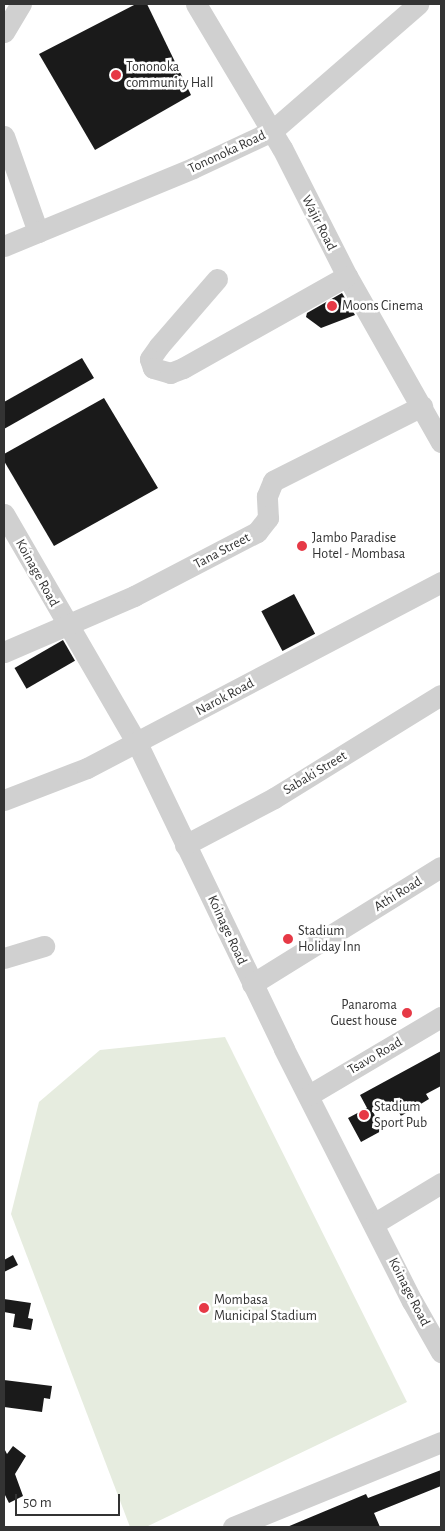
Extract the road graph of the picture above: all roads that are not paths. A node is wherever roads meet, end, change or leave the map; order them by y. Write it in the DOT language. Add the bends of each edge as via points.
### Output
graph roads {
  1 [pos="20,4"];
  2 [pos="196,4"];
  3 [pos="418,4"];
  4 [pos="5,29"];
  5 [pos="272,131"];
  6 [pos="4,136"];
  7 [pos="38,232"];
  8 [pos="4,246"];
  9 [pos="347,276"];
  10 [pos="217,280"];
  11 [pos="422,406"];
  12 [pos="438,431"];
  13 [pos="4,514"];
  14 [pos="441,582"];
  15 [pos="67,627"];
  16 [pos="4,652"];
  17 [pos="441,695"];
  18 [pos="137,743"];
  19 [pos="4,800"];
  20 [pos="185,846"];
  21 [pos="441,867"];
  22 [pos="44,946"];
  23 [pos="4,958"];
  24 [pos="252,984"];
  25 [pos="441,1017"];
  26 [pos="309,1095"];
  27 [pos="441,1183"];
  28 [pos="375,1223"];
  29 [pos="441,1352"];
  30 [pos="441,1442"];
  31 [pos="233,1527"];
  1 -- 4 [label="street"];
  2 -- 5 [label="street, Wajir Road"];
  3 -- 5 [label="street, Tononoka Road"];
  5 -- 7 [label="street, Tononoka Road" via="193,168"];
  5 -- 9 [label="street, Wajir Road"];
  6 -- 7 [label="street"];
  7 -- 8 [label="street, Tononoka Road"];
  9 -- 10 [label="street" via="183,368 170,373 153,368 150,359 159,346"];
  9 -- 11 [label="street, Wajir Road"];
  11 -- 12 [label="street, Wajir Road"];
  11 -- 15 [label="street, Tana Street" via="274,481 267,496 268,518 257,532"];
  13 -- 15 [label="street, Koinage Road"];
  14 -- 18 [label="street, Narok Road"];
  15 -- 16 [label="street, Tana Street"];
  15 -- 18 [label="street, Koinage Road"];
  17 -- 20 [label="street, Sabaki Street" via="274,798"];
  18 -- 19 [label="street, Narok Road" via="87,768"];
  18 -- 20 [label="street, Koinage Road"];
  20 -- 24 [label="street, Koinage Road"];
  21 -- 24 [label="street, Athi Road"];
  22 -- 23 [label="street"];
  24 -- 26 [label="street, Koinage Road"];
  25 -- 26 [label="street, Tsavo Road"];
  26 -- 28 [label="street, Koinage Road"];
  27 -- 28 [label="street"];
  28 -- 29 [label="street, Koinage Road" via="412,1301"];
  30 -- 31 [label="street"];
}
